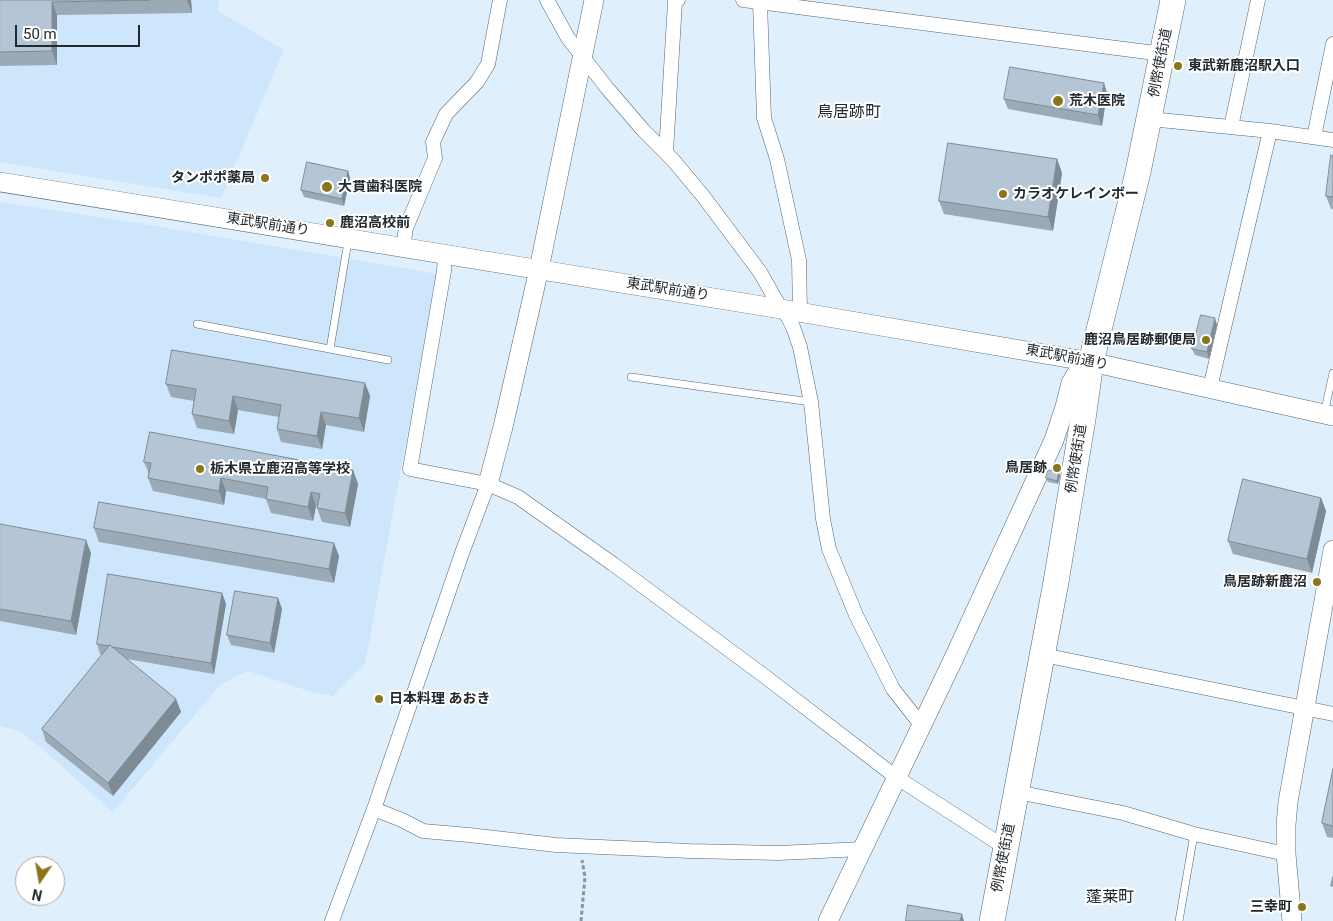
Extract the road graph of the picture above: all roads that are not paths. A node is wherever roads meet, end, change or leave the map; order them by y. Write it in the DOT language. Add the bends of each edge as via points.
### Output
graph roads {
  1 [pos="500,0"];
  2 [pos="547,0"];
  3 [pos="594,0"];
  4 [pos="678,0"];
  5 [pos="744,0"];
  6 [pos="1173,0"];
  7 [pos="1258,0"];
  8 [pos="760,2"];
  9 [pos="1333,44"];
  10 [pos="1163,54"];
  11 [pos="583,56"];
  12 [pos="1328,91"];
  13 [pos="1150,119"];
  14 [pos="1231,127"];
  15 [pos="1270,131"];
  16 [pos="1314,137"];
  17 [pos="1333,140"];
  18 [pos="666,152"];
  19 [pos="0,182"];
  20 [pos="349,238"];
  21 [pos="403,247"];
  22 [pos="445,254"];
  23 [pos="539,270"];
  24 [pos="781,309"];
  25 [pos="800,312"];
  26 [pos="197,324"];
  27 [pos="330,349"];
  28 [pos="388,360"];
  29 [pos="1091,362"];
  30 [pos="1333,374"];
  31 [pos="632,377"];
  32 [pos="1210,388"];
  33 [pos="811,402"];
  34 [pos="1329,415"];
  35 [pos="488,484"];
  36 [pos="1333,550"];
  37 [pos="1043,655"];
  38 [pos="1304,709"];
  39 [pos="1333,714"];
  40 [pos="922,726"];
  41 [pos="896,777"];
  42 [pos="1017,792"];
  43 [pos="374,809"];
  44 [pos="1194,834"];
  45 [pos="1006,848"];
  46 [pos="862,849"];
  47 [pos="1286,854"];
  48 [pos="332,921"];
  49 [pos="828,921"];
  50 [pos="992,921"];
  51 [pos="1179,921"];
  52 [pos="1292,921"];
  1 -- 21 [label="street" via="488,64 477,82 446,114 433,142 435,158 406,228"];
  2 -- 11 [label="street" via="568,38"];
  3 -- 11 [label="street"];
  4 -- 18 [label="street" via="675,2"];
  5 -- 8 [label="street"];
  6 -- 10 [label="highway, 例幣使街道"];
  7 -- 14 [label="street"];
  8 -- 10 [label="street"];
  8 -- 25 [label="street" via="764,118 778,159 799,260"];
  9 -- 12 [label="street"];
  10 -- 13 [label="highway, 例幣使街道"];
  11 -- 18 [label="street" via="643,130"];
  11 -- 23 [label="street"];
  12 -- 16 [label="street"];
  13 -- 14 [label="street"];
  13 -- 29 [label="highway, 例幣使街道"];
  14 -- 15 [label="street"];
  15 -- 16 [label="street"];
  15 -- 32 [label="street"];
  16 -- 17 [label="street"];
  18 -- 24 [label="street" via="760,272"];
  19 -- 20 [label="street, 東武駅前通り"];
  20 -- 21 [label="street, 東武駅前通り"];
  20 -- 27 [label="lane"];
  21 -- 22 [label="street, 東武駅前通り"];
  22 -- 23 [label="street, 東武駅前通り"];
  22 -- 35 [label="street" via="410,469"];
  23 -- 24 [label="street, 東武駅前通り"];
  23 -- 35 [label="street"];
  24 -- 25 [label="street, 東武駅前通り"];
  24 -- 33 [label="street" via="788,317 800,347"];
  25 -- 29 [label="street, 東武駅前通り"];
  26 -- 27 [label="lane"];
  27 -- 28 [label="lane"];
  29 -- 32 [label="street, 東武駅前通り"];
  29 -- 37 [label="highway, 例幣使街道"];
  29 -- 40 [label="street" via="1077,373 1071,383 1054,440"];
  30 -- 34 [label="lane"];
  31 -- 33 [label="lane"];
  32 -- 34 [label="street, 東武駅前通り"];
  33 -- 40 [label="street" via="829,549 856,615 893,688"];
  35 -- 41 [label="street" via="518,497 614,564"];
  35 -- 43 [label="street"];
  36 -- 38 [label="street"];
  37 -- 38 [label="street"];
  37 -- 42 [label="highway, 例幣使街道"];
  38 -- 39 [label="street"];
  38 -- 47 [label="street" via="1288,802"];
  40 -- 41 [label="street"];
  41 -- 45 [label="street"];
  41 -- 46 [label="street"];
  42 -- 44 [label="street" via="1123,813"];
  42 -- 45 [label="highway, 例幣使街道"];
  43 -- 46 [label="street" via="423,831 556,845 779,853"];
  43 -- 48 [label="street"];
  44 -- 47 [label="street"];
  44 -- 51 [label="lane"];
  45 -- 50 [label="highway, 例幣使街道"];
  46 -- 49 [label="street"];
  47 -- 52 [label="street"];
}
